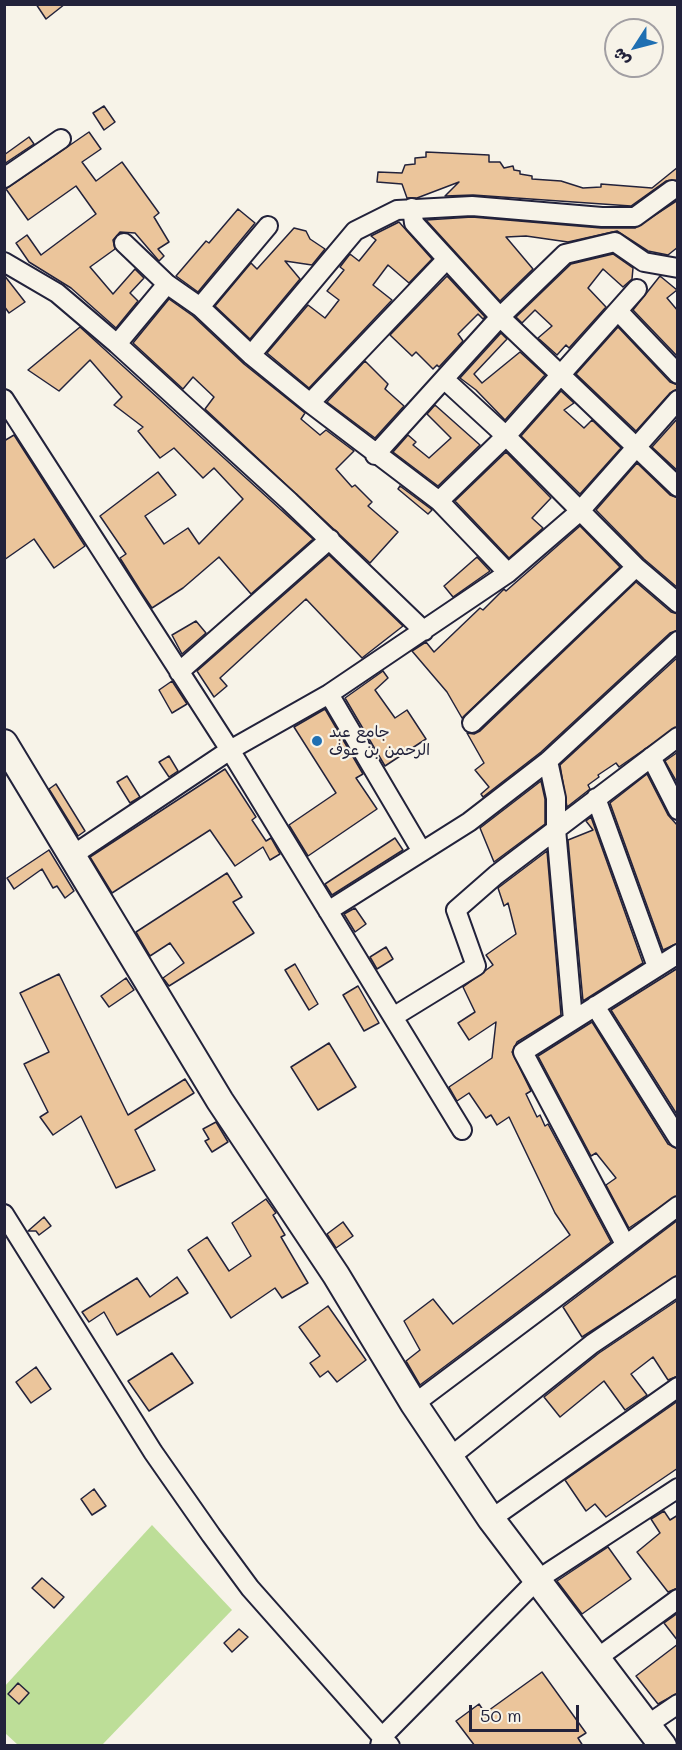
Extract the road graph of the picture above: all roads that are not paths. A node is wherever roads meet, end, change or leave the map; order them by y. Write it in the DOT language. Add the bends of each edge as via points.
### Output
graph roads {
  1 [pos="60,139"];
  2 [pos="4,178"];
  3 [pos="672,190"];
  4 [pos="412,208"];
  5 [pos="268,226"];
  6 [pos="124,243"];
  7 [pos="447,259"];
  8 [pos="4,262"];
  9 [pos="678,268"];
  10 [pos="167,284"];
  11 [pos="637,289"];
  12 [pos="200,307"];
  13 [pos="619,312"];
  14 [pos="500,317"];
  15 [pos="117,344"];
  16 [pos="251,355"];
  17 [pos="561,374"];
  18 [pos="678,374"];
  19 [pos="444,379"];
  20 [pos="4,399"];
  21 [pos="678,399"];
  22 [pos="310,403"];
  23 [pos="506,436"];
  24 [pos="638,447"];
  25 [pos="375,455"];
  26 [pos="678,487"];
  27 [pos="439,501"];
  28 [pos="579,512"];
  29 [pos="330,539"];
  30 [pos="636,567"];
  31 [pos="508,573"];
  32 [pos="678,603"];
  33 [pos="424,631"];
  34 [pos="678,641"];
  35 [pos="179,672"];
  36 [pos="329,694"];
  37 [pos="472,723"];
  38 [pos="678,737"];
  39 [pos="4,743"];
  40 [pos="230,750"];
  41 [pos="651,757"];
  42 [pos="548,761"];
  43 [pos="596,798"];
  44 [pos="678,810"];
  45 [pos="556,829"];
  46 [pos="421,850"];
  47 [pos="73,855"];
  48 [pos="328,911"];
  49 [pos="678,954"];
  50 [pos="657,967"];
  51 [pos="595,1006"];
  52 [pos="393,1017"];
  53 [pos="573,1020"];
  54 [pos="462,1130"];
  55 [pos="678,1138"];
  56 [pos="678,1206"];
  57 [pos="4,1214"];
  58 [pos="625,1244"];
  59 [pos="678,1286"];
  60 [pos="678,1387"];
  61 [pos="414,1404"];
  62 [pos="450,1457"];
  63 [pos="678,1488"];
  64 [pos="490,1519"];
  65 [pos="537,1580"];
  66 [pos="678,1599"];
  67 [pos="596,1659"];
  68 [pos="678,1704"];
  69 [pos="647,1725"];
  70 [pos="384,1743"];
  71 [pos="663,1746"];
  1 -- 2 [label="street"];
  3 -- 4 [label="street" via="635,217 602,218 472,206"];
  4 -- 7 [label="street" via="414,223"];
  4 -- 16 [label="street" via="397,210 355,231"];
  5 -- 12 [label="street"];
  6 -- 10 [label="street"];
  7 -- 14 [label="street"];
  7 -- 22 [label="street"];
  8 -- 15 [label="street" via="57,293"];
  9 -- 14 [label="street" via="644,262 615,242 565,254"];
  10 -- 12 [label="street"];
  10 -- 15 [label="street"];
  11 -- 13 [label="street"];
  12 -- 16 [label="street"];
  13 -- 17 [label="street"];
  13 -- 18 [label="street"];
  14 -- 17 [label="street"];
  14 -- 19 [label="street"];
  15 -- 29 [label="street"];
  16 -- 22 [label="street"];
  17 -- 23 [label="street"];
  17 -- 24 [label="street"];
  19 -- 23 [label="street"];
  19 -- 25 [label="street"];
  20 -- 35 [label="street"];
  21 -- 24 [label="street"];
  22 -- 25 [label="street"];
  23 -- 27 [label="street"];
  23 -- 28 [label="street"];
  24 -- 26 [label="street"];
  24 -- 28 [label="street"];
  25 -- 27 [label="street"];
  27 -- 31 [label="street"];
  28 -- 30 [label="street"];
  28 -- 31 [label="street"];
  29 -- 33 [label="street"];
  29 -- 35 [label="street"];
  30 -- 32 [label="street"];
  30 -- 37 [label="street"];
  31 -- 33 [label="street"];
  33 -- 36 [label="street"];
  34 -- 42 [label="street"];
  35 -- 40 [label="street"];
  36 -- 40 [label="street"];
  36 -- 46 [label="street"];
  38 -- 41 [label="street"];
  39 -- 47 [label="street"];
  40 -- 47 [label="street"];
  40 -- 48 [label="street"];
  41 -- 43 [label="street"];
  41 -- 44 [label="street"];
  42 -- 45 [label="street" via="556,798"];
  42 -- 46 [label="street" via="469,822"];
  43 -- 45 [label="street"];
  43 -- 50 [label="street"];
  45 -- 52 [label="street" via="456,910 476,966"];
  45 -- 53 [label="street"];
  46 -- 48 [label="street"];
  47 -- 61 [label="street" via="220,1101 336,1275"];
  48 -- 52 [label="street"];
  49 -- 50 [label="street"];
  50 -- 51 [label="street"];
  51 -- 53 [label="street"];
  51 -- 55 [label="street"];
  52 -- 54 [label="street"];
  53 -- 58 [label="street" via="523,1052"];
  56 -- 58 [label="street"];
  57 -- 70 [label="street" via="153,1452 211,1535 250,1588"];
  58 -- 61 [label="street"];
  59 -- 62 [label="street" via="592,1344"];
  60 -- 64 [label="street"];
  61 -- 62 [label="street"];
  62 -- 64 [label="street"];
  63 -- 65 [label="street"];
  64 -- 65 [label="street"];
  65 -- 67 [label="street"];
  65 -- 70 [label="street"];
  66 -- 67 [label="street"];
  67 -- 69 [label="street"];
  68 -- 69 [label="street"];
  69 -- 71 [label="street"];
}
